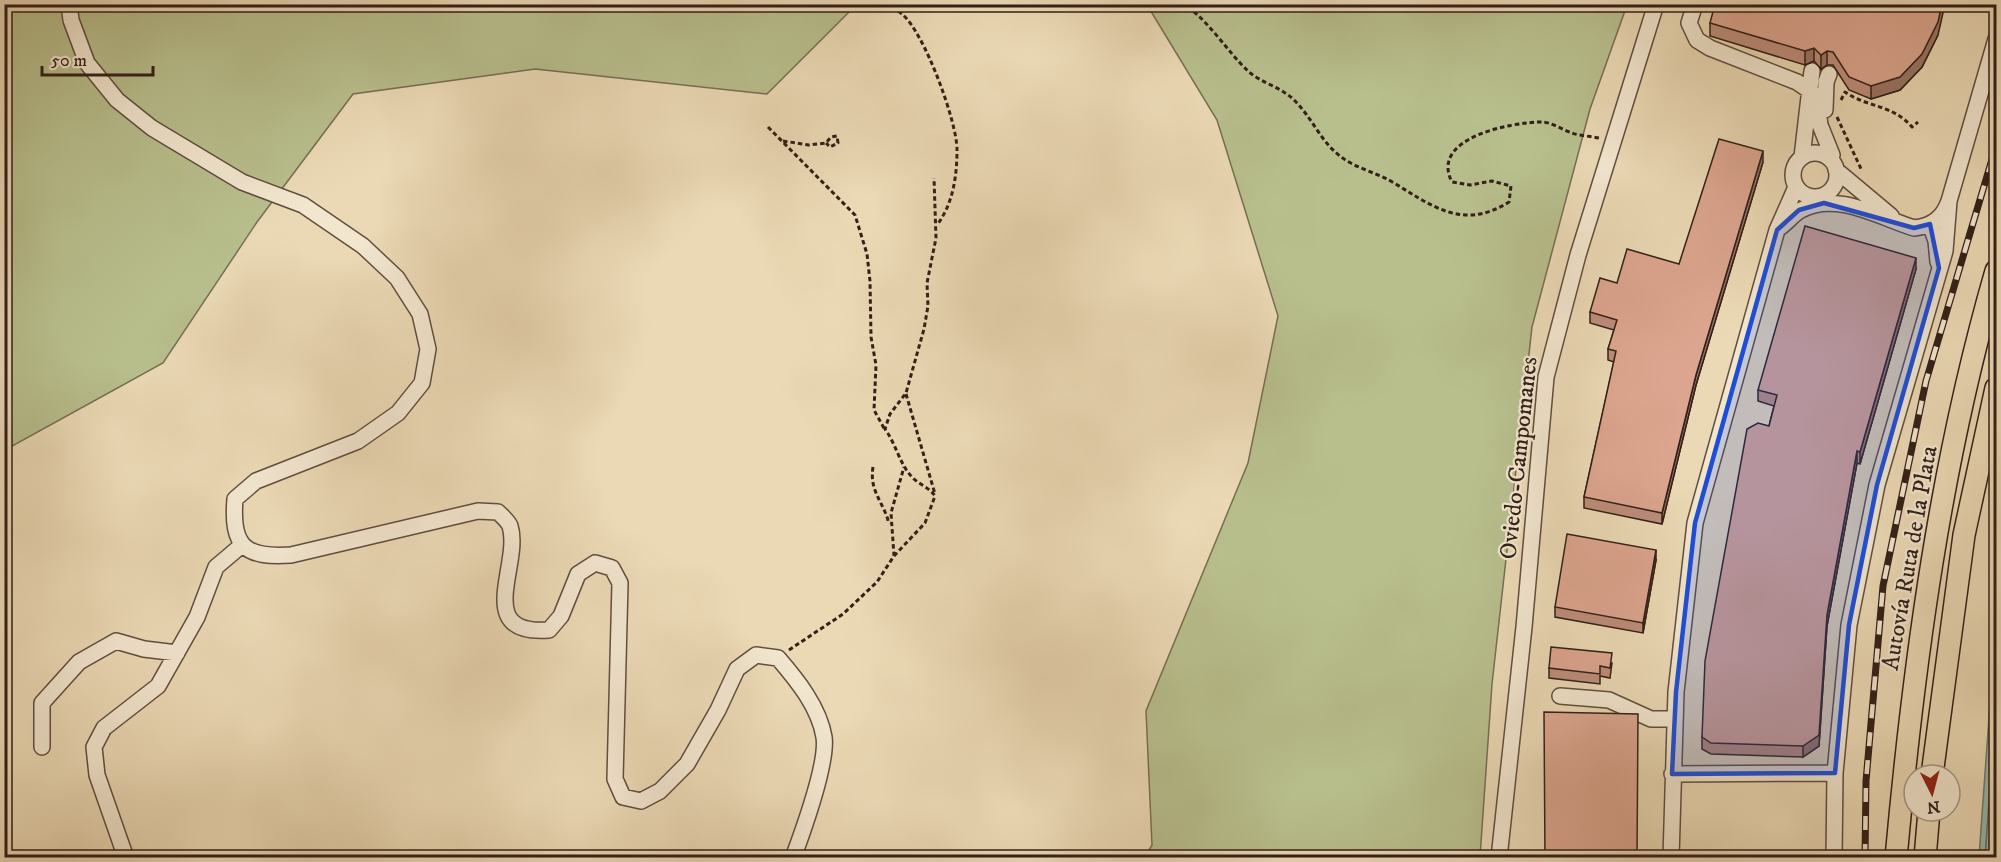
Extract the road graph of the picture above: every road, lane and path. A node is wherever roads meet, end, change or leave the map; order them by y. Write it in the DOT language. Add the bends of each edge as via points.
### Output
graph roads {
  1 [pos="69,4"];
  2 [pos="885,4"];
  3 [pos="1181,4"];
  4 [pos="1656,4"];
  5 [pos="1695,4"];
  6 [pos="1996,39"];
  7 [pos="1812,71"];
  8 [pos="1829,74"];
  9 [pos="1810,90"];
  10 [pos="1918,122"];
  11 [pos="768,127"];
  12 [pos="1612,139"];
  13 [pos="781,140"];
  14 [pos="826,143"];
  15 [pos="1802,157"];
  16 [pos="1833,162"];
  17 [pos="934,178"];
  18 [pos="1866,178"];
  19 [pos="1796,187"];
  20 [pos="1826,194"];
  21 [pos="1949,201"];
  22 [pos="1799,210"];
  23 [pos="1900,223"];
  24 [pos="1930,224"];
  25 [pos="936,226"];
  26 [pos="1777,230"];
  27 [pos="1939,268"];
  28 [pos="1996,271"];
  29 [pos="1996,388"];
  30 [pos="906,393"];
  31 [pos="889,434"];
  32 [pos="873,467"];
  33 [pos="904,467"];
  34 [pos="935,496"];
  35 [pos="890,531"];
  36 [pos="242,545"];
  37 [pos="894,556"];
  38 [pos="177,652"];
  39 [pos="778,658"];
  40 [pos="1560,696"];
  41 [pos="1675,719"];
  42 [pos="42,747"];
  43 [pos="1934,763"];
  44 [pos="1834,773"];
  45 [pos="1672,774"];
  46 [pos="1928,823"];
  47 [pos="126,858"];
  48 [pos="793,858"];
  49 [pos="1499,858"];
  50 [pos="1671,858"];
  51 [pos="1834,858"];
  52 [pos="1896,858"];
  53 [pos="1924,858"];
  1 -- 36 [label="street" via="87,63 117,100 152,128 242,182 303,206 363,246 397,278 420,314 428,349 422,383 398,412 358,441 256,481 235,500 233,526"];
  2 -- 25 [label="path" via="902,14 925,48 944,98 957,149 952,195"];
  3 -- 12 [label="path" via="1193,8 1250,72 1293,98 1340,156 1430,207 1470,216 1491,213 1509,202 1511,186 1492,181 1470,185 1452,182 1446,170 1449,154 1479,135 1508,126 1544,122 1574,134"];
  4 -- 12 [label="street, Oviedo-Campomanes"];
  5 -- 9 [label="street" via="1689,24 1697,40"];
  6 -- 21 [label="street"];
  7 -- 9 [label="street"];
  8 -- 16 [label="street" via="1824,102"];
  9 -- 15 [label="street"];
  9 -- 16 [label="street" via="1816,95 1820,125"];
  10 -- 18 [label="path" via="1912,127 1902,115 1845,92 1837,115"];
  11 -- 13 [label="path"];
  12 -- 49 [label="street, Oviedo-Campomanes" via="1546,377"];
  13 -- 14 [label="path" via="809,145"];
  13 -- 31 [label="path" via="855,215 867,254 870,281 876,365 874,410"];
  15 -- 16 [label="street" via="1820,153"];
  15 -- 19 [label="street" via="1794,168"];
  16 -- 20 [label="street" via="1835,184"];
  16 -- 23 [label="street"];
  17 -- 25 [label="path"];
  19 -- 20 [label="street" via="1806,195"];
  19 -- 26 [label="street"];
  20 -- 22 [label="street"];
  21 -- 24 [label="street" via="1943,214"];
  21 -- 27 [label="street" via="1948,236"];
  22 -- 23 [label="street" via="1824,202 1836,203"];
  22 -- 26 [label="street"];
  23 -- 24 [label="street" via="1914,228"];
  24 -- 27 [label="street"];
  25 -- 30 [label="path" via="924,329"];
  26 -- 41 [label="street" via="1695,523"];
  27 -- 44 [label="street" via="1876,485 1849,625"];
  28 -- 52 [label="highway, Autovía Ruta de la Plata" via="1939,518 1908,728"];
  29 -- 43 [label="highway, Autovía Ruta de la Plata" via="1964,535"];
  30 -- 31 [label="path" via="886,425"];
  30 -- 34 [label="path"];
  31 -- 33 [label="path"];
  32 -- 35 [label="path" via="873,490 886,508"];
  33 -- 34 [label="path"];
  33 -- 35 [label="path"];
  34 -- 37 [label="path" via="925,523"];
  35 -- 37 [label="path"];
  36 -- 38 [label="street" via="216,567 196,618"];
  36 -- 39 [label="street" via="264,556 291,555 478,511 498,512 510,525 504,598 510,619 529,632 549,630 561,616 578,574 595,563 612,568 620,584 615,779 623,797 641,801 660,791 687,764 737,669 756,655"];
  37 -- 39 [label="path" via="877,582 843,614"];
  38 -- 42 [label="street" via="116,641 79,662 42,703"];
  38 -- 47 [label="street" via="158,686 104,728 94,747 97,775"];
  39 -- 48 [label="street" via="816,712 824,738 822,767"];
  40 -- 41 [label="street" via="1609,700 1651,719"];
  41 -- 45 [label="street"];
  44 -- 45 [label="street"];
  44 -- 51 [label="street"];
  45 -- 50 [label="street"];
  46 -- 53 [label="highway"];
}
